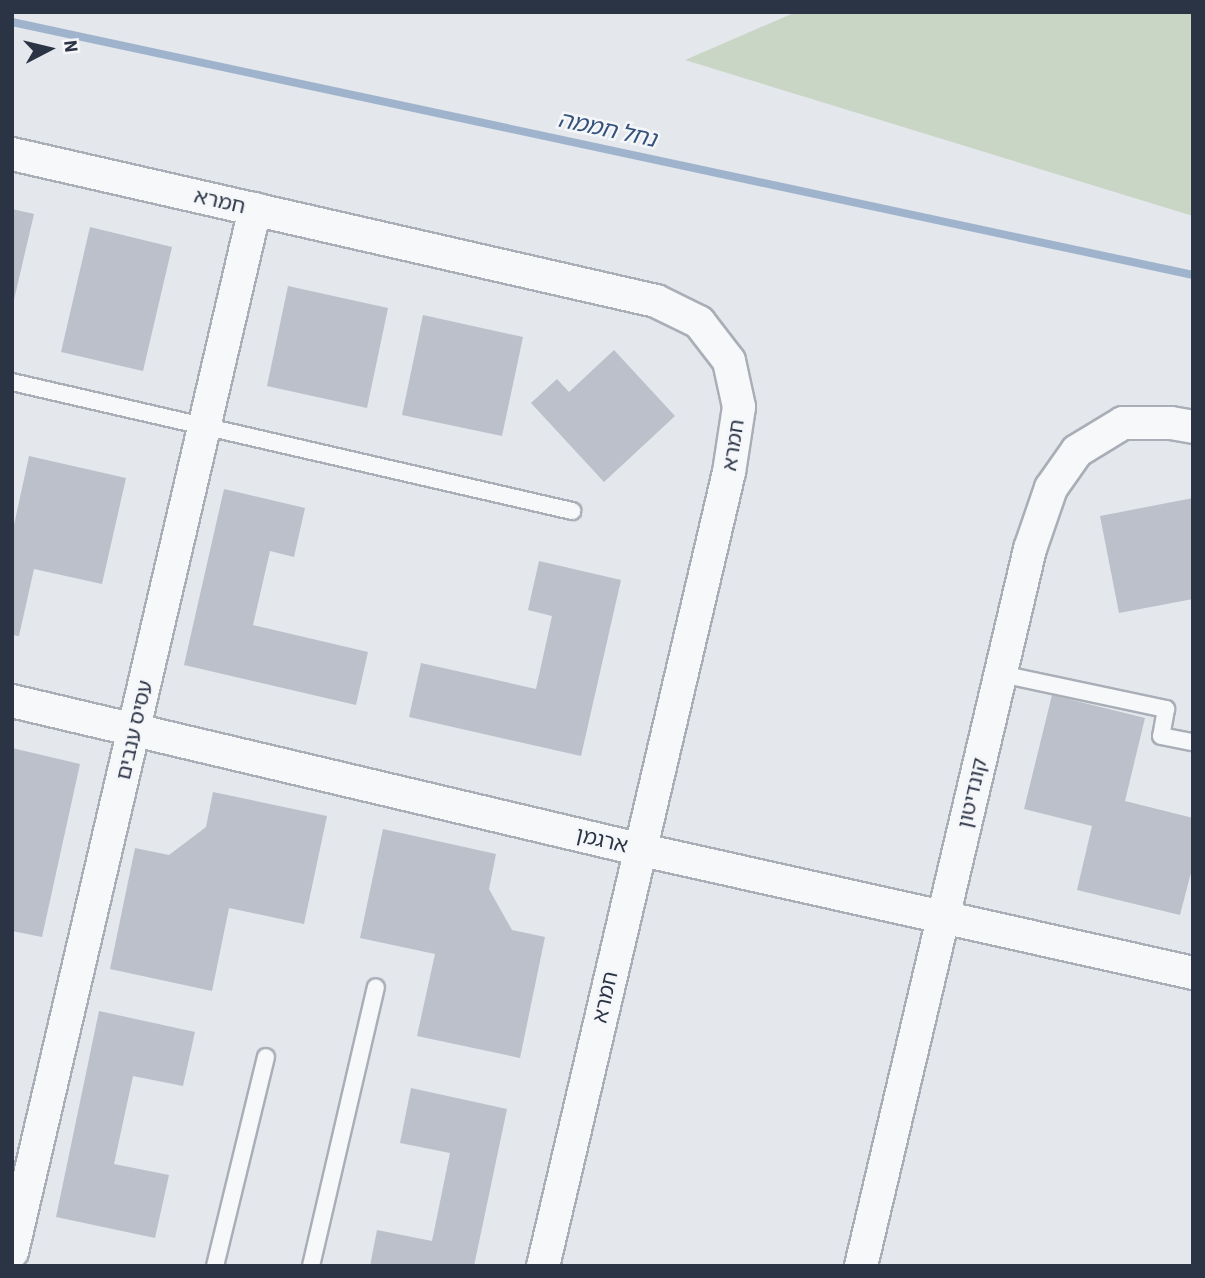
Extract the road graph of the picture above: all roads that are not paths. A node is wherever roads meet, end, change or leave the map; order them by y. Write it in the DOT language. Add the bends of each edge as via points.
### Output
graph roads {
  1 [pos="12,154"];
  2 [pos="255,209"];
  3 [pos="12,382"];
  4 [pos="205,425"];
  5 [pos="1193,427"];
  6 [pos="572,511"];
  7 [pos="1001,674"];
  8 [pos="12,701"];
  9 [pos="134,729"];
  10 [pos="1193,743"];
  11 [pos="638,849"];
  12 [pos="942,918"];
  13 [pos="1193,973"];
  14 [pos="376,987"];
  15 [pos="266,1057"];
  16 [pos="12,1252"];
  17 [pos="215,1266"];
  18 [pos="311,1266"];
  19 [pos="543,1266"];
  20 [pos="861,1266"];
  1 -- 2 [label="street, חמרא"];
  2 -- 4 [label="street, עסיס ענבים"];
  2 -- 11 [label="street, חמרא" via="656,301 699,322 729,361 739,407 729,472"];
  3 -- 4 [label="lane"];
  4 -- 6 [label="lane"];
  4 -- 9 [label="street, עסיס ענבים"];
  5 -- 7 [label="street, קונדיטון" via="1123,423 1077,451 1051,488 1030,549"];
  7 -- 10 [label="lane" via="1166,709 1161,736"];
  7 -- 12 [label="street, קונדיטון"];
  8 -- 9 [label="street, ארגמן"];
  9 -- 11 [label="street, ארגמן"];
  9 -- 16 [label="street, עסיס ענבים"];
  11 -- 12 [label="street, ארגמן"];
  11 -- 19 [label="street, חמרא"];
  12 -- 13 [label="street, ארגמן"];
  12 -- 20 [label="street, קונדיטון"];
  14 -- 18 [label="lane"];
  15 -- 17 [label="lane"];
}
